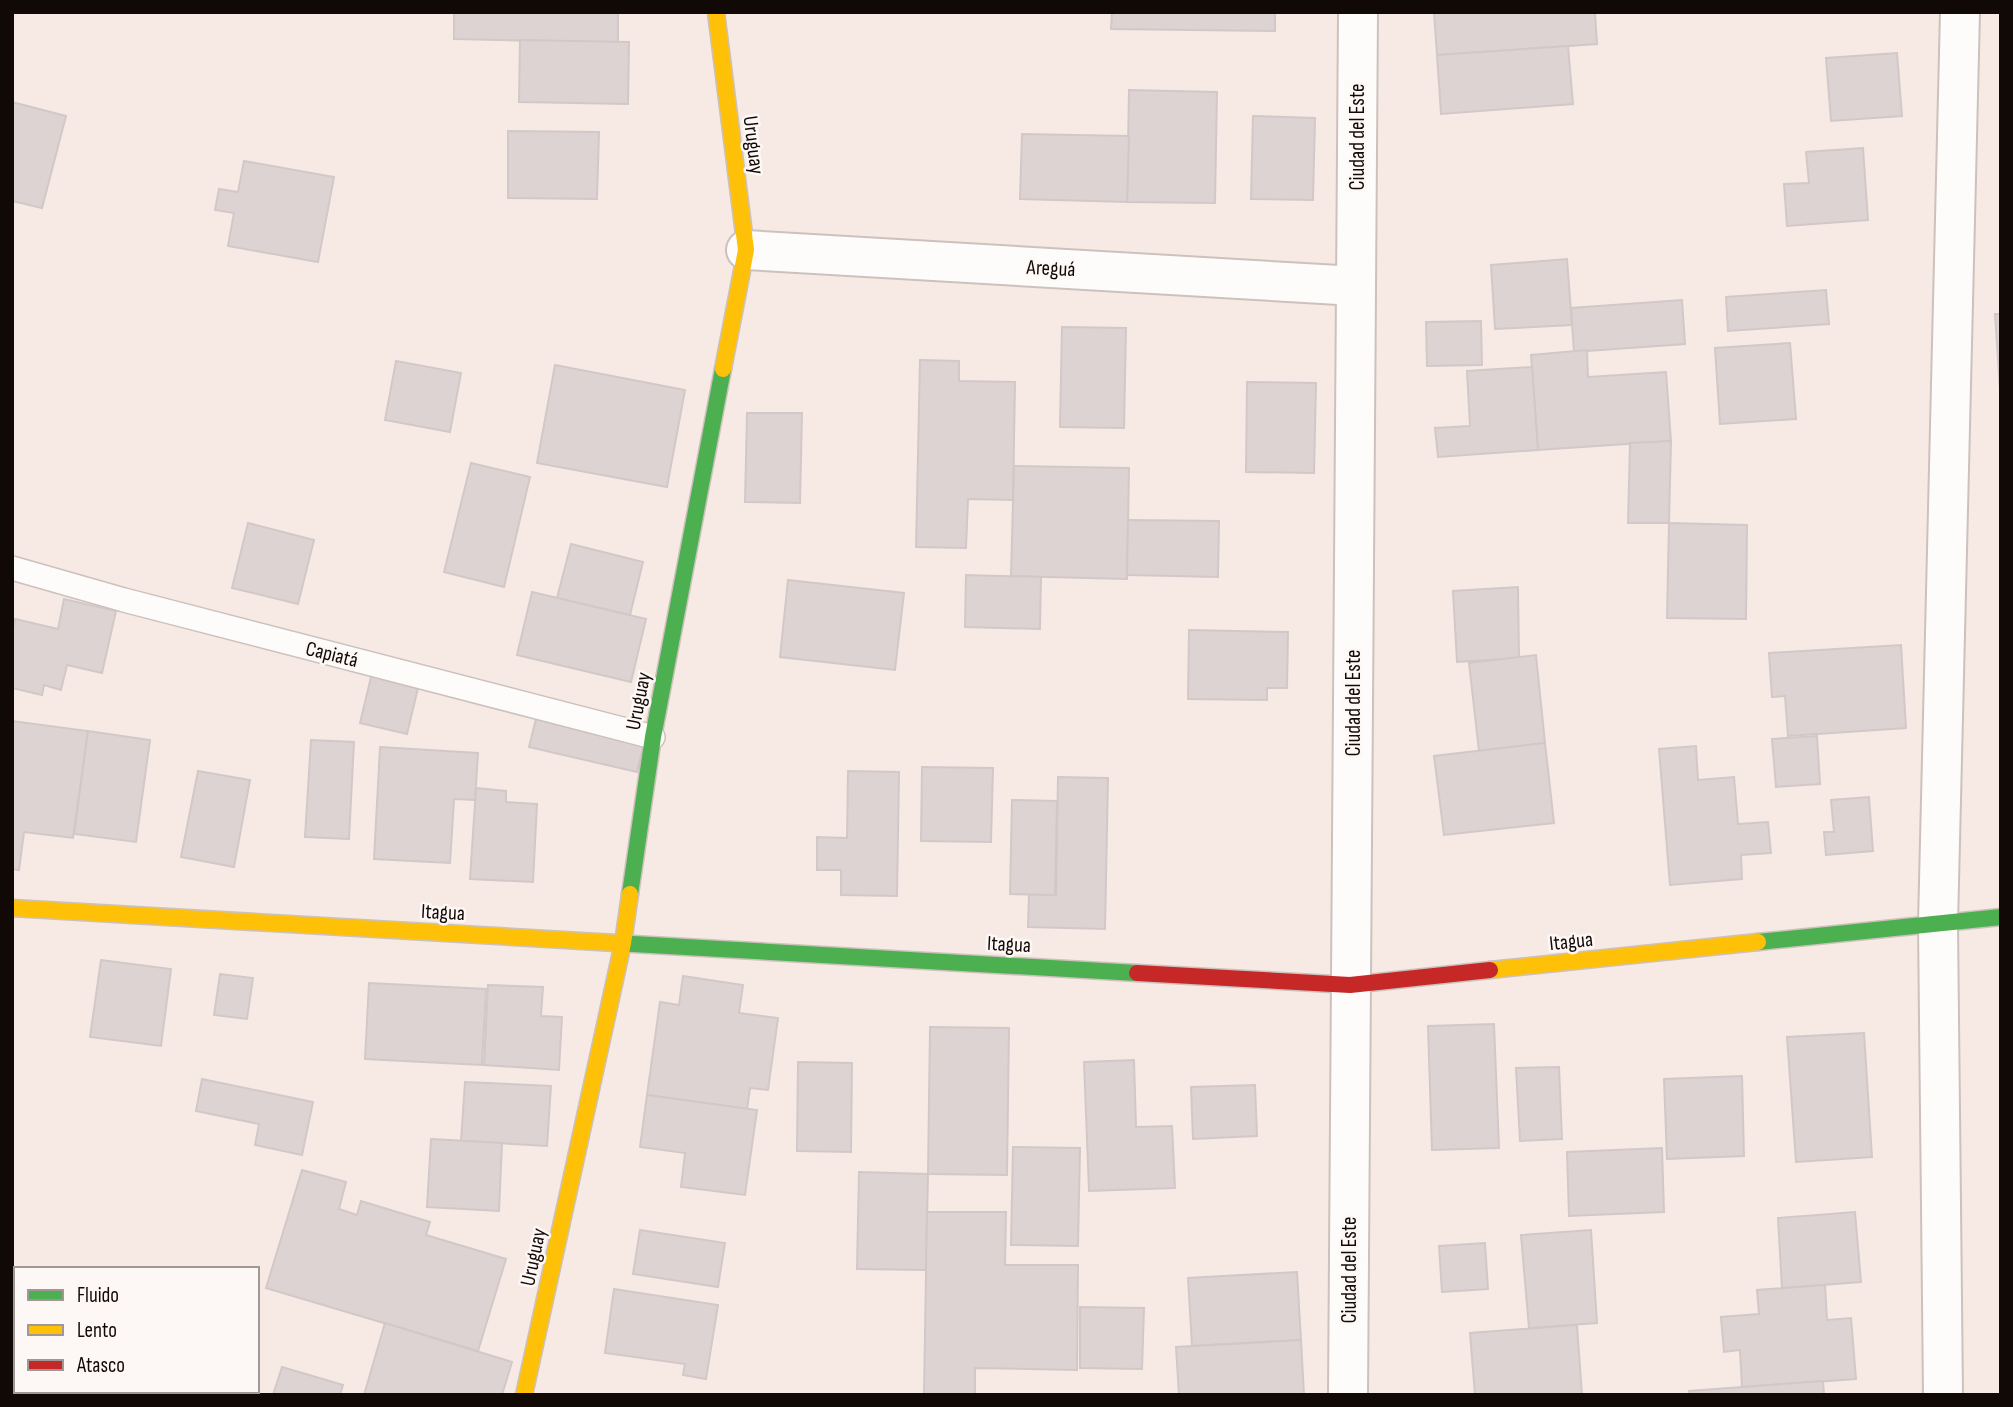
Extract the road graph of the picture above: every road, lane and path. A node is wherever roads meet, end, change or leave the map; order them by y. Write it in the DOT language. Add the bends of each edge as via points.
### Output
graph roads {
  1 [pos="716,12"];
  2 [pos="1357,12"];
  3 [pos="1960,12"];
  4 [pos="746,250"];
  5 [pos="1356,286"];
  6 [pos="12,568"];
  7 [pos="653,737"];
  8 [pos="12,908"];
  9 [pos="2001,917"];
  10 [pos="1938,924"];
  11 [pos="623,943"];
  12 [pos="1350,985"];
  13 [pos="524,1395"];
  14 [pos="1348,1395"];
  15 [pos="1943,1395"];
  1 -- 4 [label="street, Uruguay"];
  2 -- 5 [label="street, Ciudad del Este"];
  3 -- 10 [label="street"];
  4 -- 5 [label="street, Areguá"];
  4 -- 7 [label="street, Uruguay"];
  5 -- 12 [label="street, Ciudad del Este"];
  6 -- 7 [label="lane, Capiatá"];
  7 -- 11 [label="street, Uruguay"];
  8 -- 11 [label="street, Itagua"];
  9 -- 10 [label="street, Itagua"];
  10 -- 12 [label="street, Itagua"];
  10 -- 15 [label="street"];
  11 -- 12 [label="street, Itagua"];
  11 -- 13 [label="street, Uruguay"];
  12 -- 14 [label="street, Ciudad del Este"];
}
